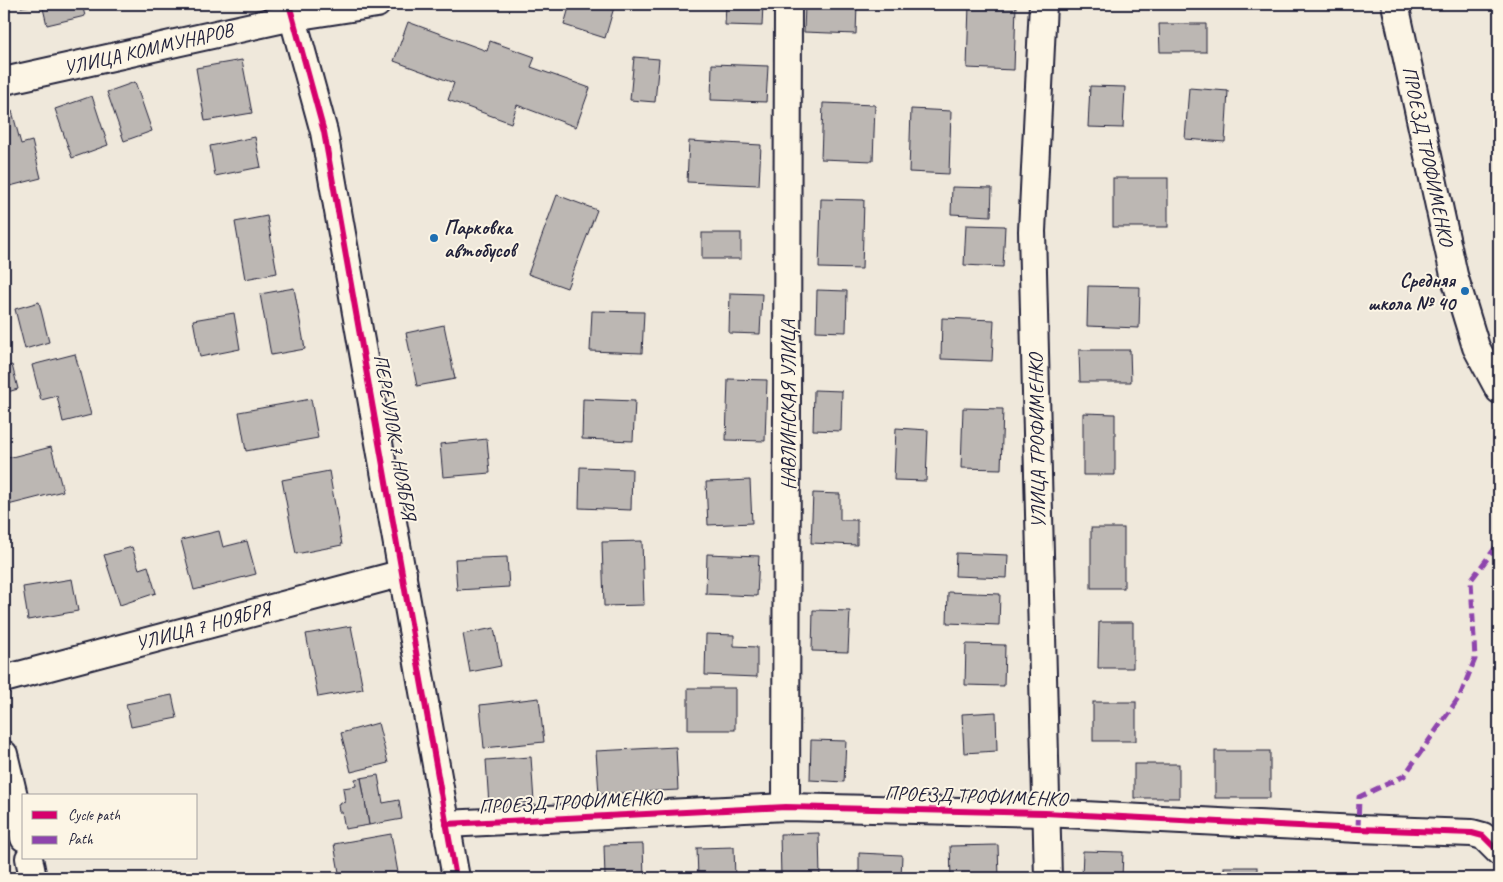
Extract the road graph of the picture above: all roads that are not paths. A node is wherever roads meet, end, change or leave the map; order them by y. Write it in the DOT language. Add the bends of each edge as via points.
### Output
graph roads {
  1 [pos="377,4"];
  2 [pos="788,4"];
  3 [pos="1043,4"];
  4 [pos="1395,4"];
  5 [pos="291,10"];
  6 [pos="4,81"];
  7 [pos="1499,390"];
  8 [pos="403,573"];
  9 [pos="4,679"];
  10 [pos="4,754"];
  11 [pos="786,807"];
  12 [pos="1045,813"];
  13 [pos="446,824"];
  14 [pos="22,830"];
  15 [pos="1499,852"];
  16 [pos="29,860"];
  17 [pos="33,878"];
  18 [pos="456,878"];
  19 [pos="1048,878"];
  1 -- 5 [label="street, УЛИЦА КОММУНАРОВ"];
  2 -- 11 [label="street, НАВЛИНСКАЯ УЛИЦА"];
  3 -- 12 [label="street, УЛИЦА ТРОФИМЕНКО" via="1032,231"];
  4 -- 7 [label="street, ПРОЕЗД ТРОФИМЕНКО" via="1454,275 1476,348"];
  5 -- 6 [label="street, УЛИЦА КОММУНАРОВ"];
  5 -- 8 [label="street, ПЕРЕУЛОК 7 НОЯБРЯ" via="324,132"];
  8 -- 9 [label="street, УЛИЦА 7 НОЯБРЯ"];
  8 -- 13 [label="street, ПЕРЕУЛОК 7 НОЯБРЯ"];
  10 -- 14 [label="street"];
  11 -- 12 [label="street, ПРОЕЗД ТРОФИМЕНКО"];
  11 -- 13 [label="street, ПРОЕЗД ТРОФИМЕНКО"];
  12 -- 15 [label="street, ПРОЕЗД ТРОФИМЕНКО" via="1472,833 1483,836"];
  12 -- 19 [label="street, УЛИЦА ТРОФИМЕНКО"];
  13 -- 18 [label="street, ПЕРЕУЛОК 7 НОЯБРЯ"];
  16 -- 17 [label="street"];
}
